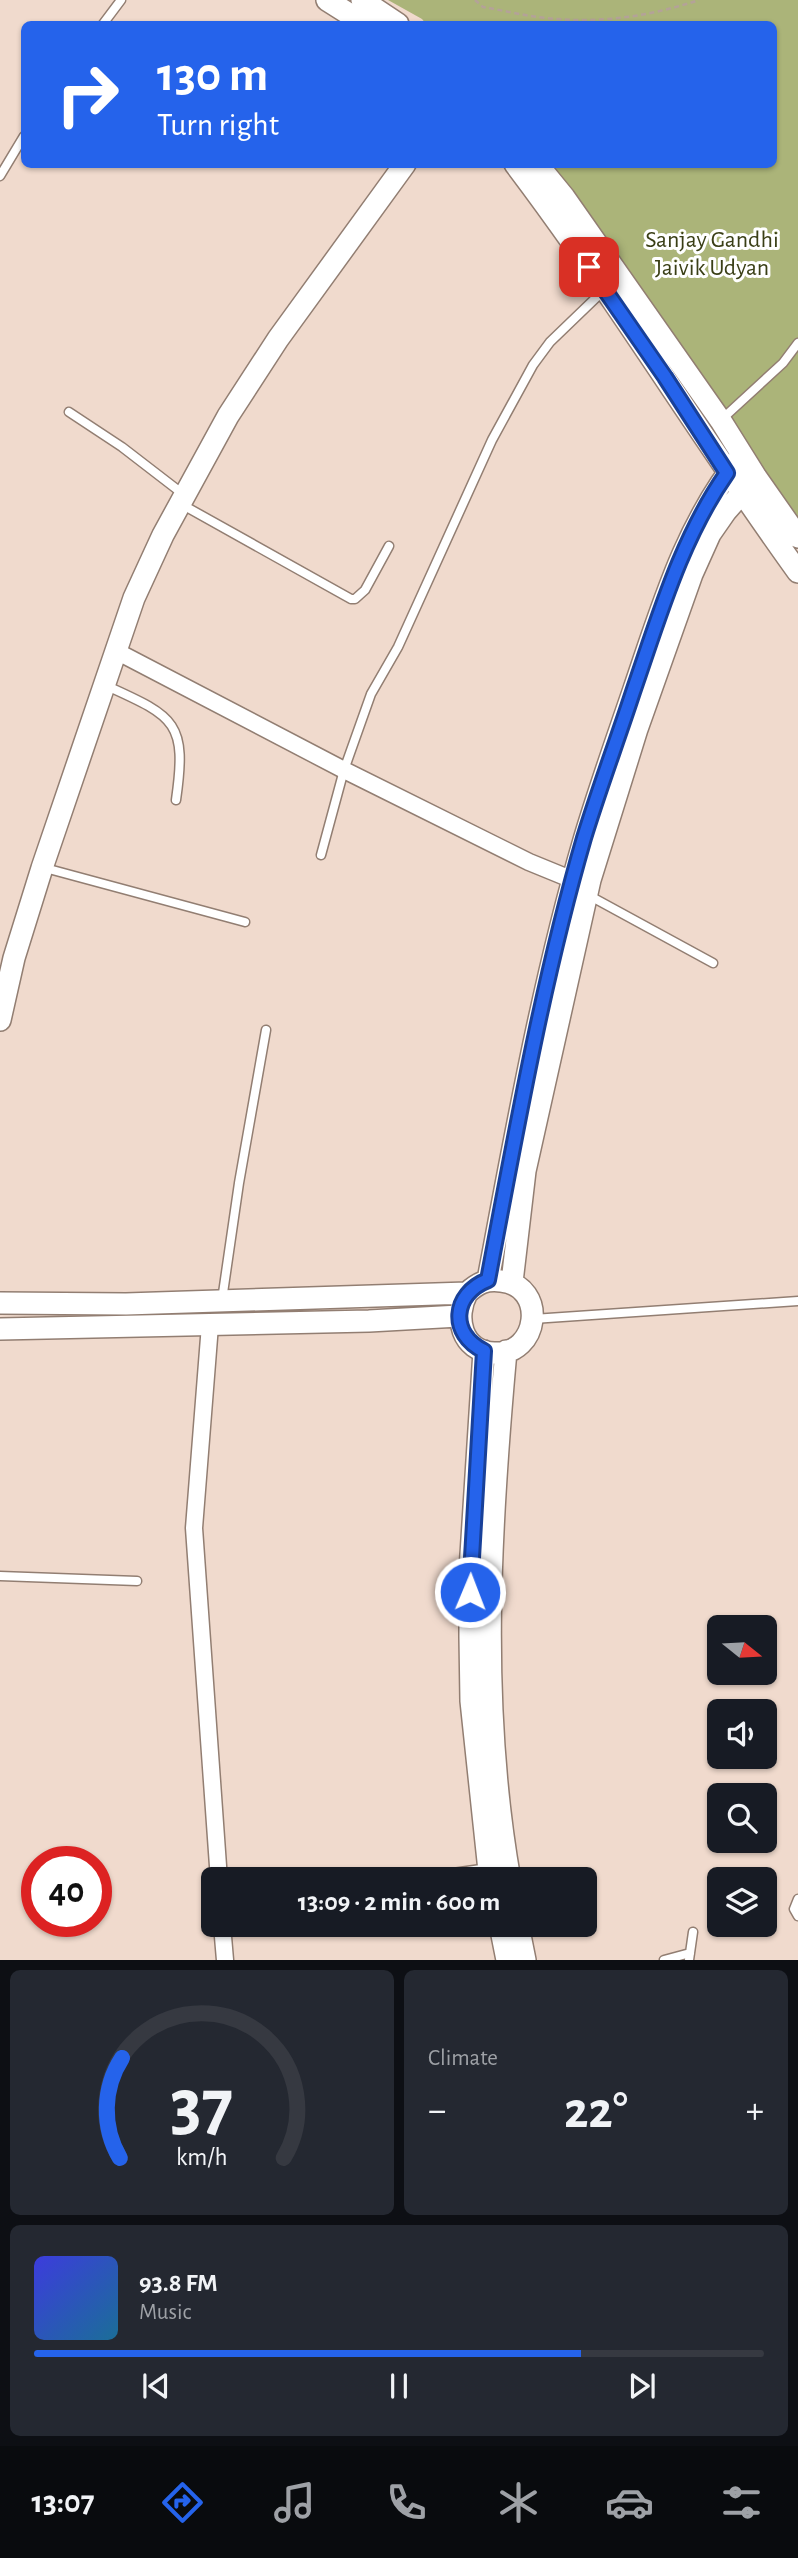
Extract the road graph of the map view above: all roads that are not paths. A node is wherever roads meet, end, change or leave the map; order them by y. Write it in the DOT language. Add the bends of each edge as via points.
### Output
graph roads {
  1 [pos="121,0"];
  2 [pos="327,0"];
  3 [pos="362,0"];
  4 [pos="105,21"];
  5 [pos="360,21"];
  6 [pos="394,21"];
  7 [pos="21,141"];
  8 [pos="402,168"];
  9 [pos="518,168"];
  10 [pos="540,168"];
  11 [pos="0,176"];
  12 [pos="604,290"];
  13 [pos="798,343"];
  14 [pos="69,412"];
  15 [pos="721,421"];
  16 [pos="701,435"];
  17 [pos="742,455"];
  18 [pos="727,473"];
  19 [pos="756,477"];
  20 [pos="741,494"];
  21 [pos="182,499"];
  22 [pos="798,537"];
  23 [pos="389,546"];
  24 [pos="798,572"];
  25 [pos="116,652"];
  26 [pos="104,685"];
  27 [pos="344,771"];
  28 [pos="176,800"];
  29 [pos="321,855"];
  30 [pos="41,868"];
  31 [pos="580,887"];
  32 [pos="244,922"];
  33 [pos="713,963"];
  34 [pos="0,1020"];
  35 [pos="266,1030"];
  36 [pos="488,1280"];
  37 [pos="512,1282"];
  38 [pos="467,1293"];
  39 [pos="222,1301"];
  40 [pos="798,1301"];
  41 [pos="0,1303"];
  42 [pos="459,1316"];
  43 [pos="533,1319"];
  44 [pos="210,1325"];
  45 [pos="0,1329"];
  46 [pos="484,1351"];
  47 [pos="506,1352"];
  48 [pos="0,1576"];
  49 [pos="137,1581"];
  50 [pos="218,1867"];
  51 [pos="488,1867"];
  52 [pos="508,1867"];
  53 [pos="798,1899"];
  54 [pos="798,1916"];
  55 [pos="693,1932"];
  56 [pos="223,1937"];
  57 [pos="502,1937"];
  58 [pos="520,1937"];
  59 [pos="689,1956"];
  60 [pos="225,1959"];
  61 [pos="507,1959"];
  62 [pos="525,1959"];
  63 [pos="664,1959"];
  1 -- 4 [label="lane"];
  2 -- 5 [label="street"];
  3 -- 6 [label="street"];
  7 -- 11 [label="lane"];
  8 -- 21 [label="street" via="278,339"];
  9 -- 12 [label="street"];
  10 -- 15 [label="street"];
  12 -- 16 [label="street"];
  12 -- 27 [label="lane" via="550,342 498,429 398,647 371,694"];
  13 -- 15 [label="lane"];
  14 -- 21 [label="lane" via="122,447"];
  15 -- 16 [label="lane"];
  15 -- 17 [label="street"];
  16 -- 18 [label="street"];
  17 -- 18 [label="street"];
  17 -- 19 [label="street"];
  18 -- 20 [label="street"];
  18 -- 31 [label="street" via="709,499 667,593 589,825"];
  19 -- 20 [label="street"];
  19 -- 22 [label="street"];
  20 -- 24 [label="street"];
  20 -- 31 [label="street" via="710,534 692,574"];
  21 -- 23 [label="lane" via="351,599 365,590"];
  21 -- 25 [label="street" via="134,598"];
  25 -- 26 [label="street"];
  25 -- 27 [label="street"];
  26 -- 28 [label="lane" via="153,709 175,731 181,761"];
  26 -- 30 [label="street"];
  27 -- 29 [label="lane"];
  27 -- 31 [label="street"];
  30 -- 32 [label="lane"];
  30 -- 34 [label="street"];
  31 -- 33 [label="lane"];
  31 -- 36 [label="street" via="524,1090"];
  31 -- 37 [label="street" via="525,1171"];
  35 -- 39 [label="lane"];
  36 -- 37 [label="street"];
  36 -- 38 [label="street"];
  37 -- 43 [label="street" via="528,1297"];
  38 -- 39 [label="street"];
  38 -- 42 [label="street"];
  39 -- 41 [label="street"];
  40 -- 43 [label="lane"];
  42 -- 44 [label="street"];
  42 -- 46 [label="street" via="466,1338"];
  43 -- 47 [label="street" via="524,1339"];
  44 -- 45 [label="street"];
  44 -- 50 [label="street" via="194,1528"];
  46 -- 47 [label="street"];
  46 -- 51 [label="street" via="470,1637 471,1701"];
  47 -- 52 [label="street" via="490,1605 494,1754"];
  48 -- 49 [label="lane"];
  53 -- 54 [label="lane" via="794,1909"];
  55 -- 59 [label="lane"];
  56 -- 60 [label="street"];
  57 -- 61 [label="street"];
  58 -- 62 [label="street"];
  59 -- 63 [label="lane"];
}
